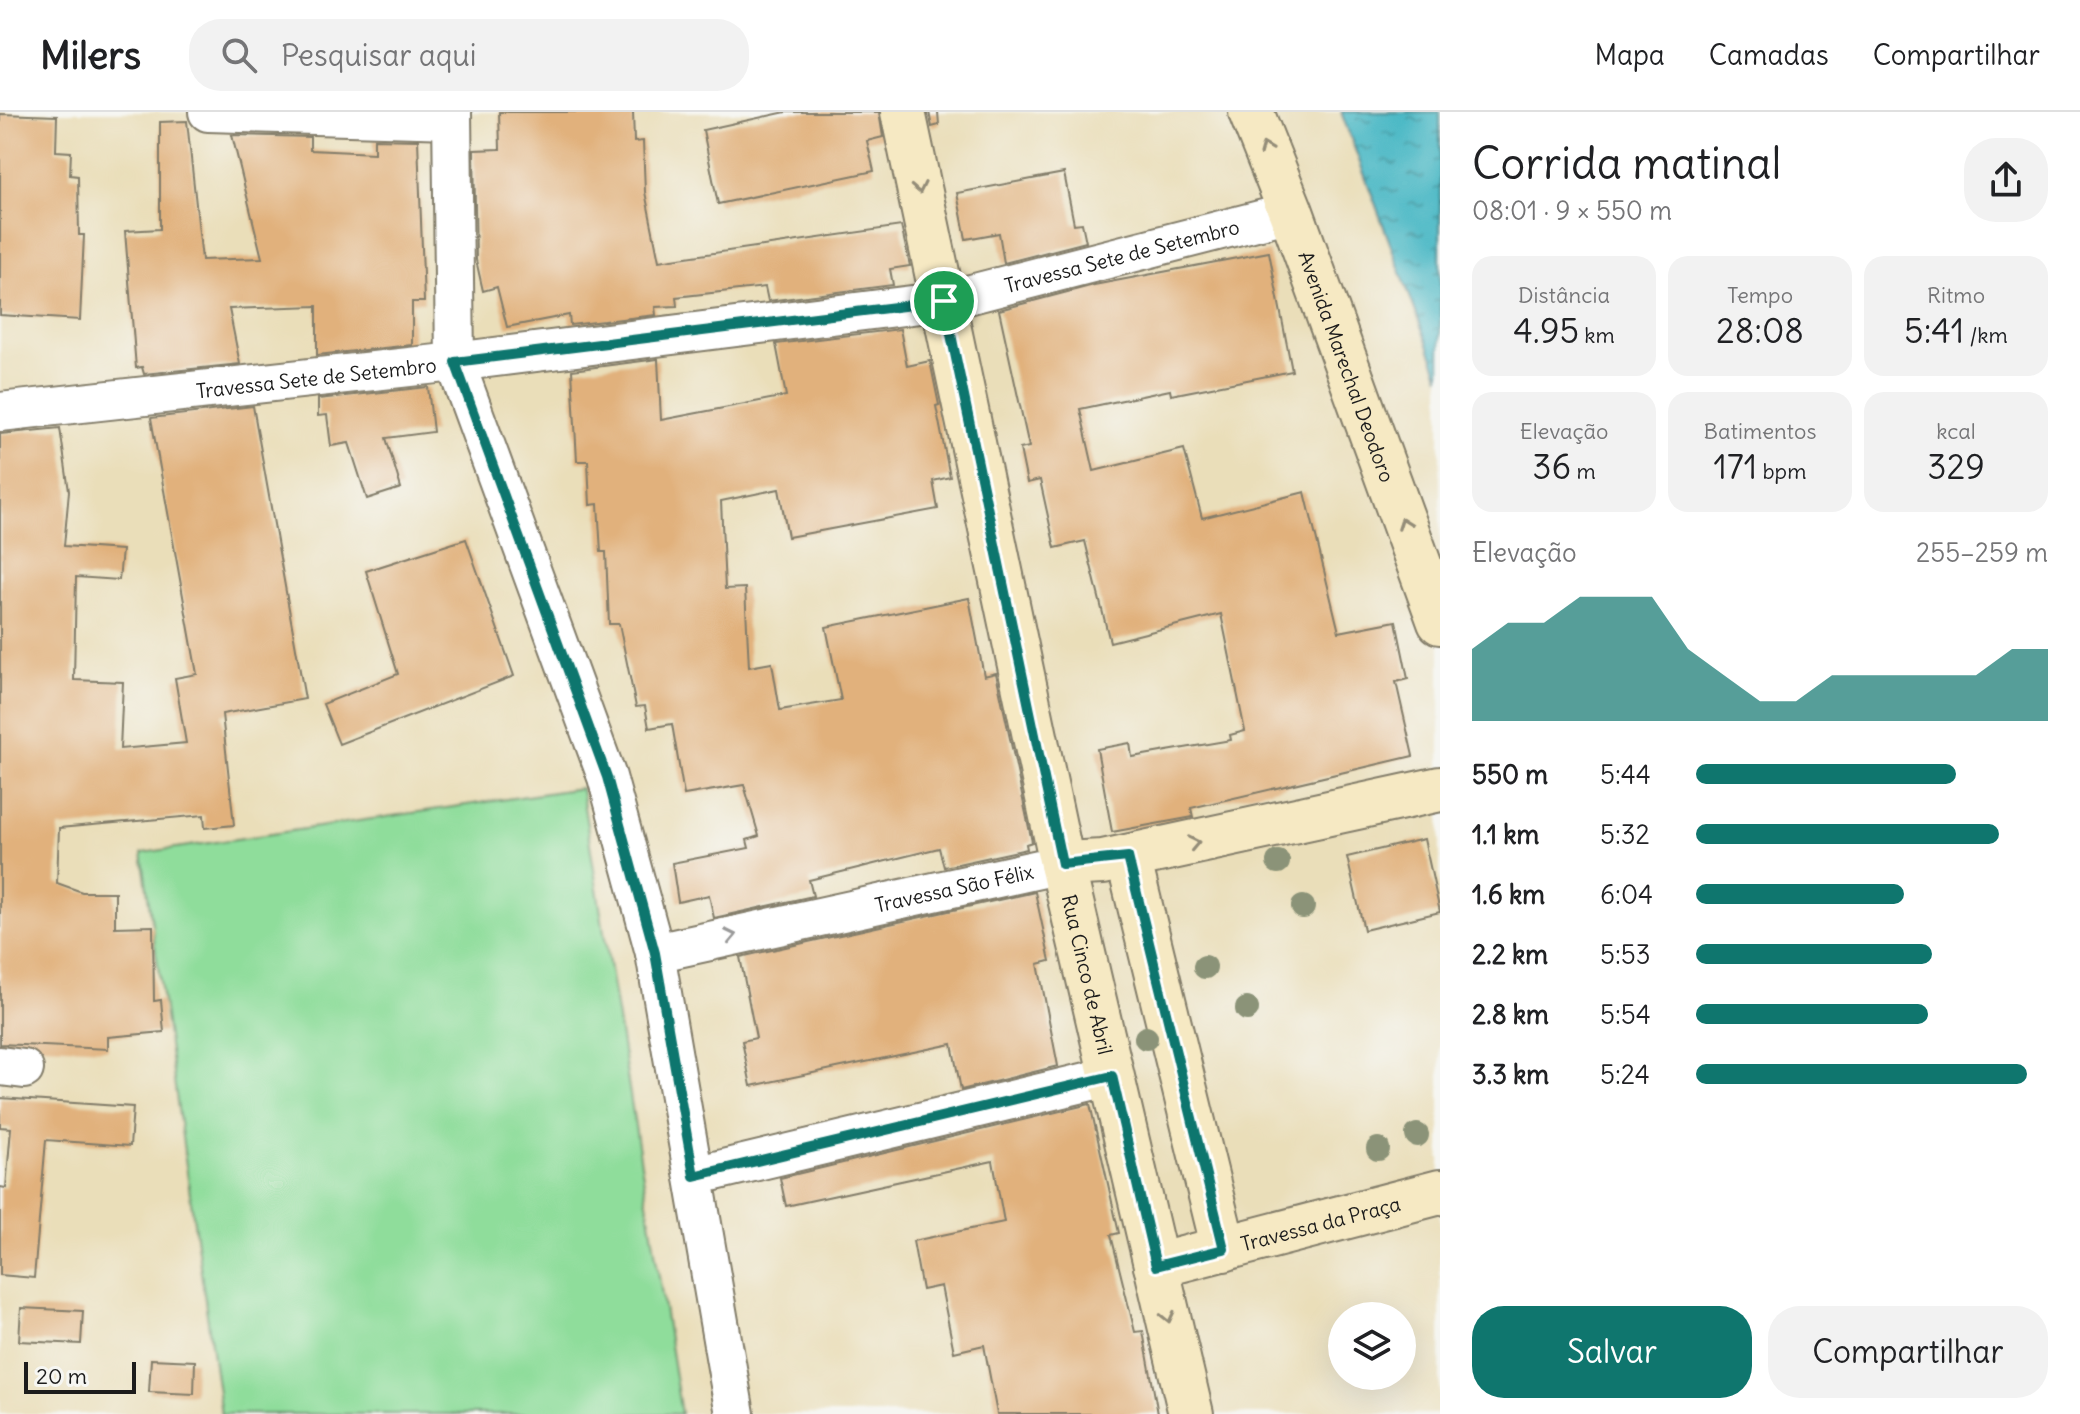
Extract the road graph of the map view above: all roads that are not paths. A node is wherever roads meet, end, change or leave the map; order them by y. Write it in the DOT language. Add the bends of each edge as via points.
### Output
graph roads {
  1 [pos="208,112"];
  2 [pos="903,112"];
  3 [pos="1251,112"];
  4 [pos="452,116"];
  5 [pos="1291,212"];
  6 [pos="944,301"];
  7 [pos="455,362"];
  8 [pos="0,412"];
  9 [pos="1440,622"];
  10 [pos="1440,789"];
  11 [pos="1128,857"];
  12 [pos="1062,864"];
  13 [pos="655,953"];
  14 [pos="1112,1076"];
  15 [pos="694,1176"];
  16 [pos="1440,1192"];
  17 [pos="1224,1249"];
  18 [pos="1156,1266"];
  19 [pos="735,1414"];
  20 [pos="1191,1414"];
  1 -- 4 [label="street"];
  2 -- 6 [label="street, Rua Cinco de Abril, one-way"];
  5 -- 3 [label="street, Avenida Marechal Deodoro, one-way"];
  4 -- 7 [label="street"];
  5 -- 6 [label="street, Travessa Sete de Setembro"];
  9 -- 5 [label="street, Avenida Marechal Deodoro, one-way"];
  6 -- 7 [label="street, Travessa Sete de Setembro"];
  6 -- 12 [label="street, Rua Cinco de Abril"];
  7 -- 8 [label="street, Travessa Sete de Setembro"];
  7 -- 13 [label="street" via="607,777"];
  11 -- 10 [label="street, Travessa São Félix, one-way"];
  11 -- 12 [label="street, Travessa São Félix"];
  11 -- 17 [label="street"];
  13 -- 12 [label="street, Travessa São Félix, one-way"];
  12 -- 14 [label="street, Rua Cinco de Abril"];
  13 -- 15 [label="street"];
  14 -- 15 [label="street"];
  14 -- 18 [label="street, Rua Cinco de Abril"];
  15 -- 19 [label="street"];
  16 -- 17 [label="street, Travessa da Praça"];
  17 -- 18 [label="street, Travessa da Praça"];
  18 -- 20 [label="street, Rua Cinco de Abril, one-way"];
}
